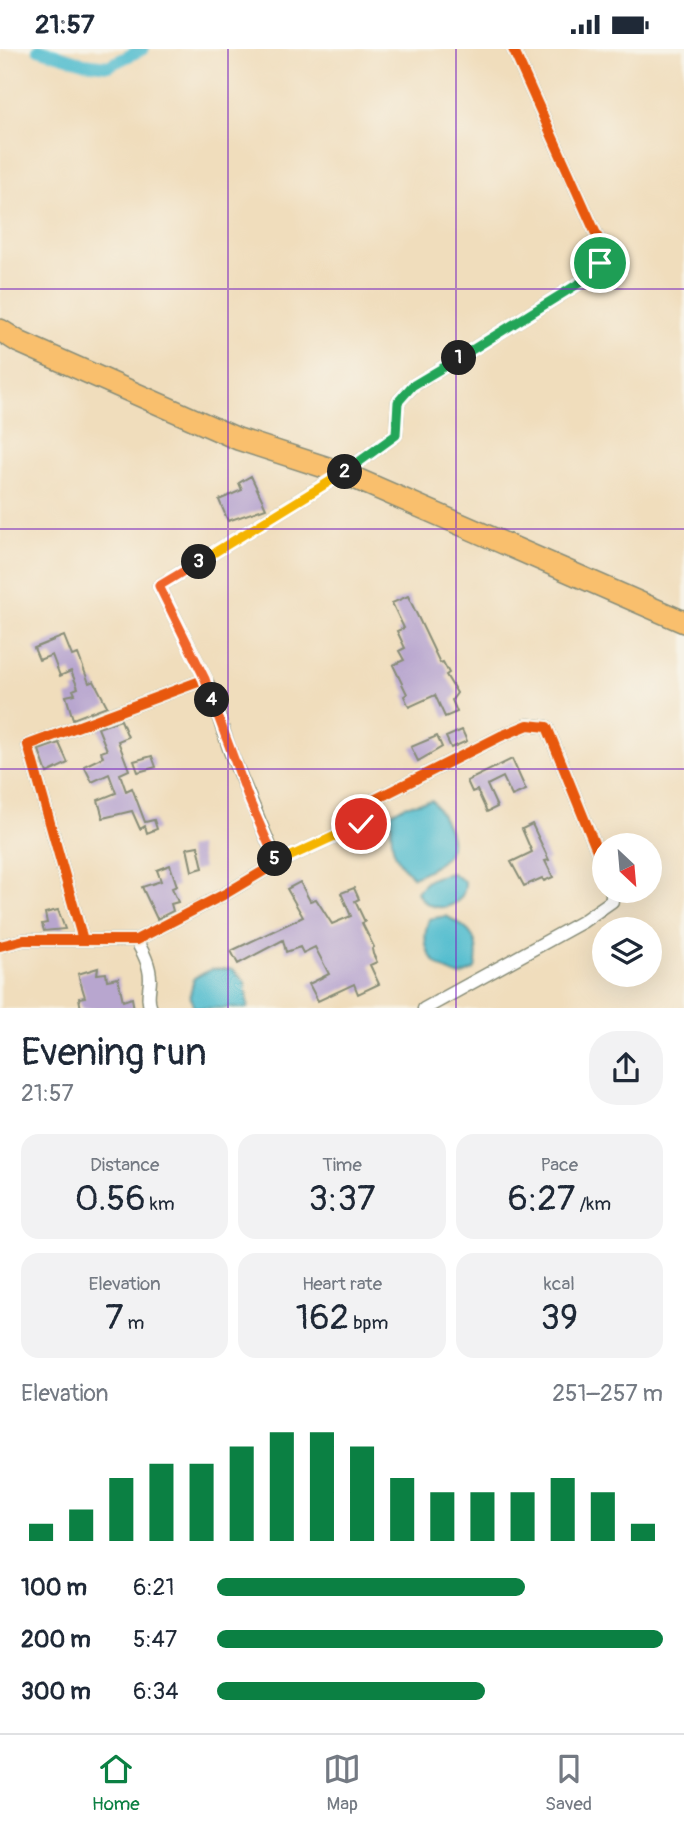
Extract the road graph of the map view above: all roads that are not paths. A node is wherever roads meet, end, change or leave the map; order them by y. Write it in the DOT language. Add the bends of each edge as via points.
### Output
graph roads {
  1 [pos="513,49"];
  2 [pos="0,330"];
  3 [pos="343,473"];
  4 [pos="684,622"];
  5 [pos="205,679"];
  6 [pos="592,838"];
  7 [pos="276,863"];
  8 [pos="610,903"];
  9 [pos="83,940"];
  10 [pos="136,940"];
  11 [pos="0,946"];
  12 [pos="150,1008"];
  13 [pos="426,1008"];
  1 -- 3 [label="street" via="601,245 600,263 586,279 412,386 398,402 396,435"];
  2 -- 3 [label="main road" via="238,439"];
  3 -- 4 [label="main road"];
  3 -- 5 [label="street" via="159,586"];
  5 -- 7 [label="street"];
  5 -- 9 [label="street" via="28,745"];
  6 -- 7 [label="street" via="547,727 528,725 372,800 361,824"];
  7 -- 10 [label="street"];
  8 -- 13 [label="street"];
  9 -- 10 [label="street"];
  9 -- 11 [label="street" via="24,940"];
  10 -- 12 [label="street" via="149,968"];
}
